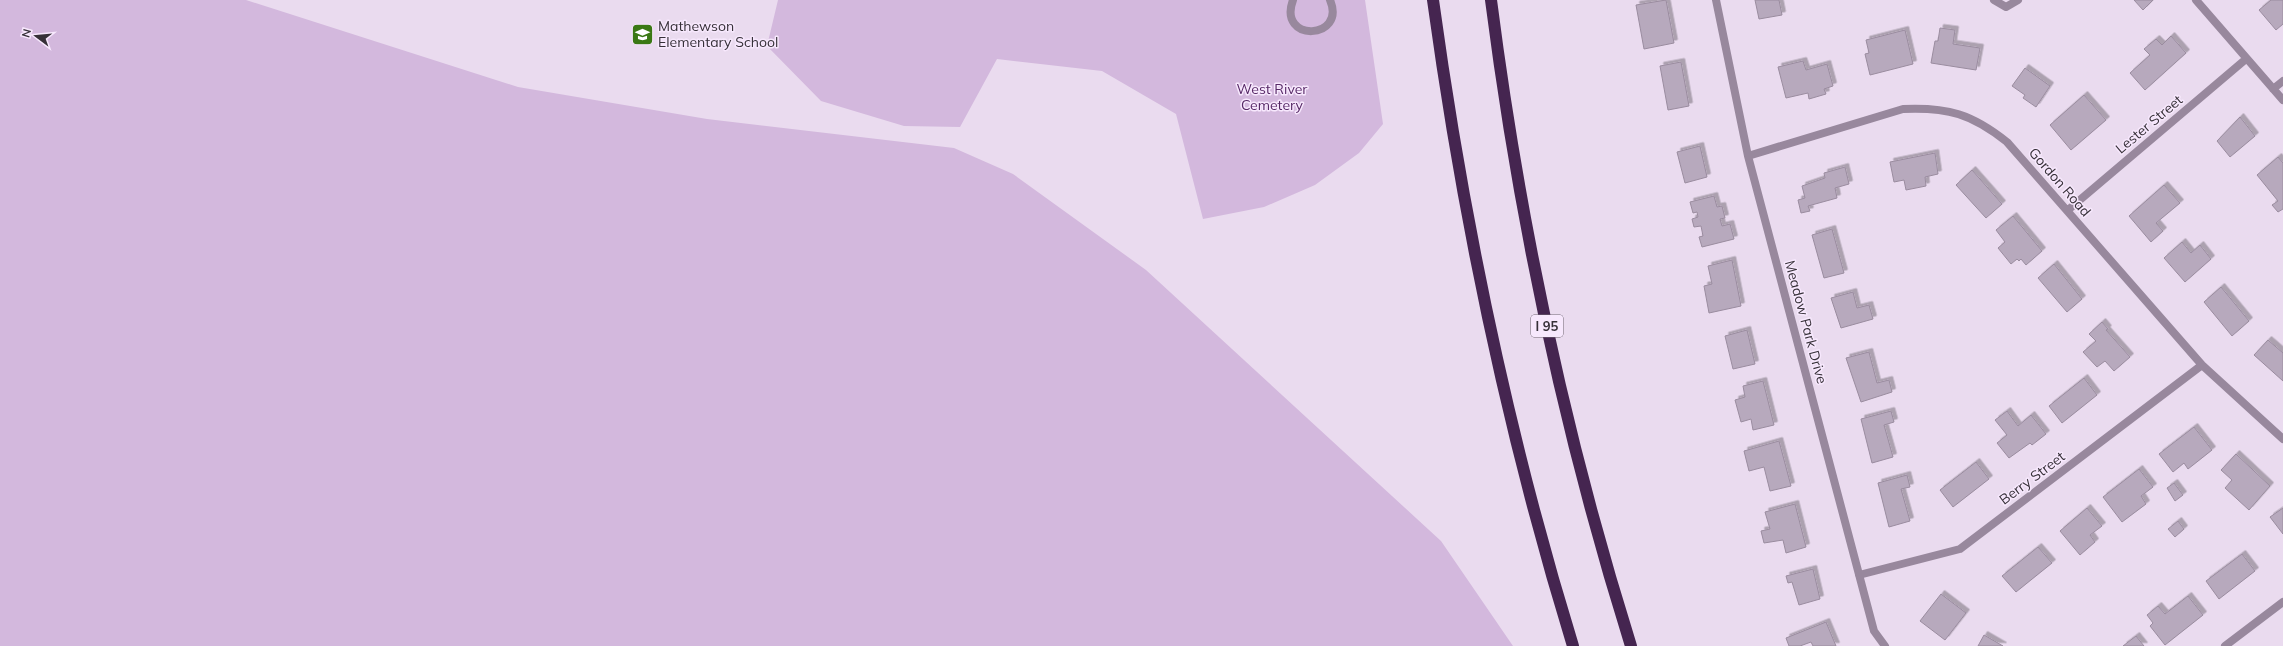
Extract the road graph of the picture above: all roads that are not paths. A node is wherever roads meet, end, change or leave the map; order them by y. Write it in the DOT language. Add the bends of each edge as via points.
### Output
graph roads {
  1 [pos="1293,0"];
  2 [pos="1330,0"];
  3 [pos="1434,0"];
  4 [pos="1491,0"];
  5 [pos="1716,0"];
  6 [pos="1994,0"];
  7 [pos="2018,0"];
  8 [pos="2196,0"];
  9 [pos="2246,59"];
  10 [pos="2283,81"];
  11 [pos="2273,89"];
  12 [pos="2283,100"];
  13 [pos="1748,156"];
  14 [pos="2068,210"];
  15 [pos="2202,365"];
  16 [pos="2283,440"];
  17 [pos="1859,574"];
  18 [pos="2283,602"];
  19 [pos="1573,646"];
  20 [pos="1631,646"];
  21 [pos="1885,646"];
  22 [pos="2225,646"];
  1 -- 2 [label="street" via="1290,14 1293,21 1297,27 1310,32 1323,29 1328,24 1332,12"];
  3 -- 19 [label="highway" via="1453,136 1485,306 1532,503"];
  4 -- 20 [label="highway, I 95" via="1514,156 1548,332 1576,453"];
  5 -- 13 [label="street, Meadow Park Drive"];
  6 -- 7 [label="street" via="2006,7"];
  8 -- 9 [label="street"];
  9 -- 11 [label="street"];
  9 -- 14 [label="street, Lester Street"];
  10 -- 11 [label="street"];
  11 -- 12 [label="street"];
  13 -- 14 [label="street, Gordon Road" via="1903,109 1928,108 1949,111 1966,115 1982,123 2007,142"];
  13 -- 17 [label="street, Meadow Park Drive"];
  14 -- 15 [label="street, Gordon Road"];
  15 -- 16 [label="street, Gordon Road"];
  15 -- 17 [label="street, Berry Street" via="1960,549"];
  17 -- 21 [label="street, Meadow Park Drive" via="1874,631"];
  18 -- 22 [label="street"];
}
